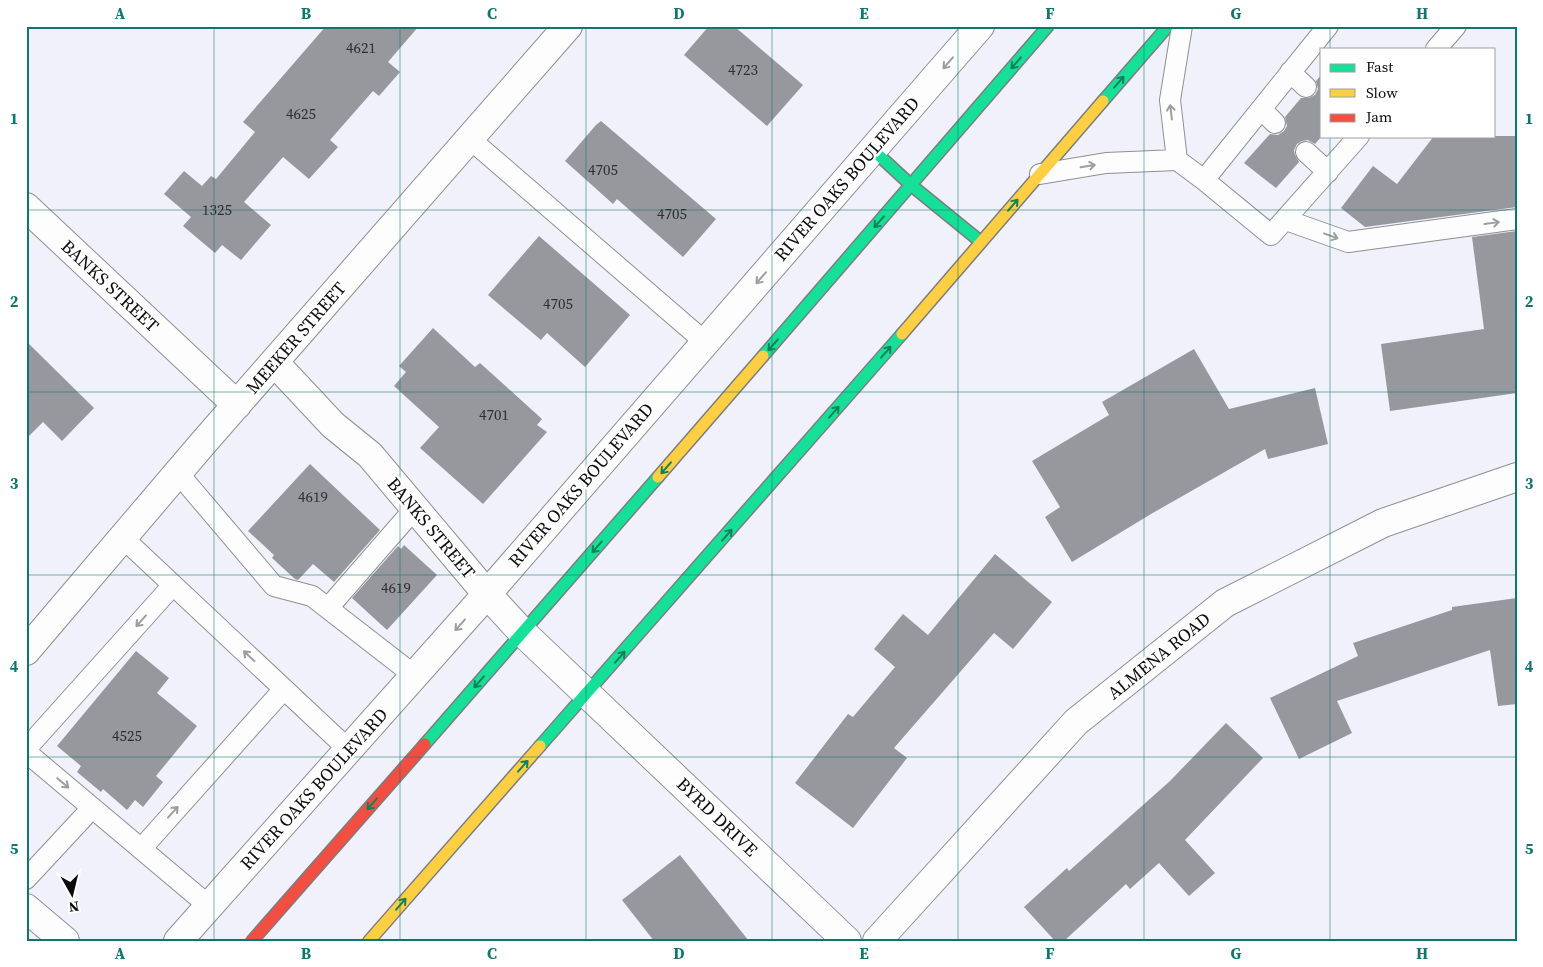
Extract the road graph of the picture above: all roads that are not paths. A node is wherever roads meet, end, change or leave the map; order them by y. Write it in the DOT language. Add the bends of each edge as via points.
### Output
graph roads {
  1 [pos="568,26"];
  2 [pos="980,26"];
  3 [pos="1048,26"];
  4 [pos="1168,26"];
  5 [pos="1182,26"];
  6 [pos="1324,38"];
  7 [pos="1290,72"];
  8 [pos="1306,87"];
  9 [pos="1357,138"];
  10 [pos="470,139"];
  11 [pos="872,149"];
  12 [pos="1306,152"];
  13 [pos="1177,160"];
  14 [pos="1328,172"];
  15 [pos="1040,174"];
  16 [pos="1204,180"];
  17 [pos="911,185"];
  18 [pos="26,207"];
  19 [pos="1517,219"];
  20 [pos="1286,220"];
  21 [pos="981,242"];
  22 [pos="705,342"];
  23 [pos="274,362"];
  24 [pos="237,405"];
  25 [pos="178,473"];
  26 [pos="1517,477"];
  27 [pos="415,508"];
  28 [pos="123,538"];
  29 [pos="173,585"];
  30 [pos="487,594"];
  31 [pos="328,608"];
  32 [pos="522,632"];
  33 [pos="26,651"];
  34 [pos="415,676"];
  35 [pos="284,689"];
  36 [pos="588,694"];
  37 [pos="349,750"];
  38 [pos="26,751"];
  39 [pos="92,808"];
  40 [pos="140,849"];
  41 [pos="26,879"];
  42 [pos="209,906"];
  43 [pos="26,908"];
  44 [pos="65,941"];
  45 [pos="178,941"];
  46 [pos="252,941"];
  47 [pos="369,941"];
  48 [pos="847,941"];
  49 [pos="877,941"];
  1 -- 10 [label="street, MEEKER STREET"];
  2 -- 11 [label="street, RIVER OAKS BOULEVARD, one-way"];
  3 -- 17 [label="main road, one-way"];
  15 -- 4 [label="main road, one-way"];
  13 -- 5 [label="lane, one-way" via="1170,100"];
  6 -- 7 [label="lane"];
  7 -- 8 [label="lane"];
  7 -- 16 [label="lane" via="1268,116"];
  9 -- 14 [label="lane"];
  10 -- 22 [label="lane"];
  10 -- 23 [label="street, MEEKER STREET"];
  11 -- 17 [label="main road"];
  11 -- 22 [label="street, RIVER OAKS BOULEVARD, one-way"];
  12 -- 14 [label="lane"];
  15 -- 13 [label="lane, one-way" via="1106,163"];
  13 -- 16 [label="lane"];
  14 -- 20 [label="lane"];
  21 -- 15 [label="main road, one-way"];
  16 -- 20 [label="lane" via="1271,235"];
  17 -- 21 [label="main road"];
  17 -- 32 [label="main road, one-way"];
  18 -- 24 [label="street, BANKS STREET"];
  20 -- 19 [label="lane, one-way" via="1348,242"];
  36 -- 21 [label="main road, one-way"];
  22 -- 30 [label="street, RIVER OAKS BOULEVARD"];
  23 -- 24 [label="street, MEEKER STREET"];
  23 -- 27 [label="street, BANKS STREET" via="333,425 370,455"];
  24 -- 25 [label="street, MEEKER STREET"];
  25 -- 28 [label="street, MEEKER STREET"];
  25 -- 31 [label="lane" via="274,586 312,596"];
  26 -- 49 [label="street, ALMENA ROAD" via="1384,523 1226,603 1076,722"];
  27 -- 30 [label="street, BANKS STREET"];
  27 -- 31 [label="lane"];
  28 -- 29 [label="lane"];
  28 -- 33 [label="street, MEEKER STREET"];
  35 -- 29 [label="lane, one-way"];
  29 -- 38 [label="lane, one-way"];
  30 -- 32 [label="street, BANKS STREET"];
  30 -- 34 [label="street, RIVER OAKS BOULEVARD, one-way"];
  31 -- 34 [label="lane"];
  32 -- 36 [label="street, BANKS STREET"];
  32 -- 46 [label="main road, one-way"];
  34 -- 37 [label="street, RIVER OAKS BOULEVARD"];
  35 -- 37 [label="lane"];
  40 -- 35 [label="lane, one-way"];
  47 -- 36 [label="main road, one-way"];
  36 -- 48 [label="street, BYRD DRIVE"];
  37 -- 42 [label="street, RIVER OAKS BOULEVARD"];
  38 -- 39 [label="lane, one-way"];
  39 -- 40 [label="lane"];
  39 -- 41 [label="lane"];
  40 -- 42 [label="lane"];
  42 -- 45 [label="street, RIVER OAKS BOULEVARD"];
  43 -- 44 [label="street"];
}
